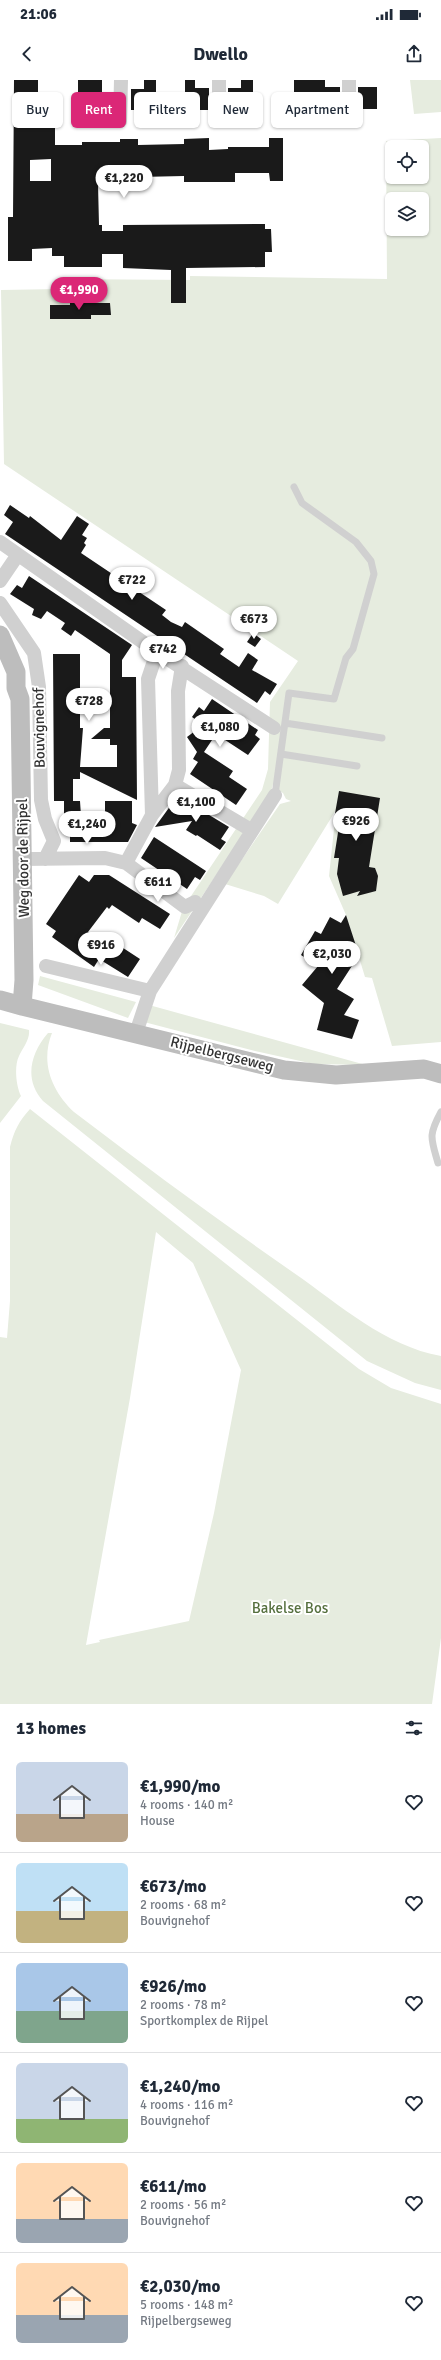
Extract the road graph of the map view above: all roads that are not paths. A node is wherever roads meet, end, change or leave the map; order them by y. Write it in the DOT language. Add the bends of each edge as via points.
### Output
graph roads {
  1 [pos="121,80"];
  2 [pos="218,80"];
  3 [pos="349,80"];
  4 [pos="121,92"];
  5 [pos="218,92"];
  6 [pos="349,92"];
  7 [pos="294,487"];
  8 [pos="0,542"];
  9 [pos="17,556"];
  10 [pos="0,581"];
  11 [pos="0,603"];
  12 [pos="0,634"];
  13 [pos="157,652"];
  14 [pos="0,663"];
  15 [pos="182,666"];
  16 [pos="16,688"];
  17 [pos="279,726"];
  18 [pos="382,738"];
  19 [pos="281,754"];
  20 [pos="357,766"];
  21 [pos="175,785"];
  22 [pos="275,795"];
  23 [pos="152,815"];
  24 [pos="246,827"];
  25 [pos="22,859"];
  26 [pos="45,859"];
  27 [pos="126,863"];
  28 [pos="195,902"];
  29 [pos="46,966"];
  30 [pos="150,991"];
  31 [pos="0,1000"];
  32 [pos="22,1006"];
  33 [pos="136,1033"];
  34 [pos="441,1060"];
  35 [pos="433,1072"];
  36 [pos="441,1112"];
  37 [pos="438,1163"];
  1 -- 4 [label="street"];
  2 -- 5 [label="street"];
  3 -- 6 [label="street"];
  7 -- 17 [label="lane" via="302,504 356,542 370,561 374,574 353,649 346,658 334,699 289,693"];
  8 -- 9 [label="street"];
  9 -- 10 [label="street"];
  9 -- 13 [label="street"];
  11 -- 26 [label="street, Bouvignehof" via="34,653 39,687 41,800 54,841"];
  12 -- 16 [label="street, Weg door de Rijpel" via="16,672"];
  13 -- 15 [label="street"];
  13 -- 23 [label="street" via="148,679"];
  14 -- 16 [label="street, Weg door de Rijpel"];
  15 -- 17 [label="street"];
  15 -- 21 [label="street" via="178,691 179,770"];
  16 -- 25 [label="street, Weg door de Rijpel" via="20,699"];
  17 -- 18 [label="lane"];
  17 -- 19 [label="lane"];
  19 -- 20 [label="lane"];
  19 -- 22 [label="lane"];
  21 -- 23 [label="street"];
  21 -- 24 [label="street"];
  22 -- 30 [label="street"];
  23 -- 27 [label="street"];
  25 -- 26 [label="street"];
  25 -- 32 [label="street, Weg door de Rijpel"];
  26 -- 27 [label="street" via="105,858"];
  27 -- 28 [label="street" via="185,907"];
  29 -- 30 [label="street"];
  30 -- 33 [label="street"];
  31 -- 32 [label="street"];
  32 -- 33 [label="street, Rijpelbergseweg"];
  33 -- 35 [label="street, Rijpelbergseweg" via="309,1074"];
  34 -- 35 [label="street, Rijpelbergseweg"];
  36 -- 37 [label="lane" via="430,1136"];
}
